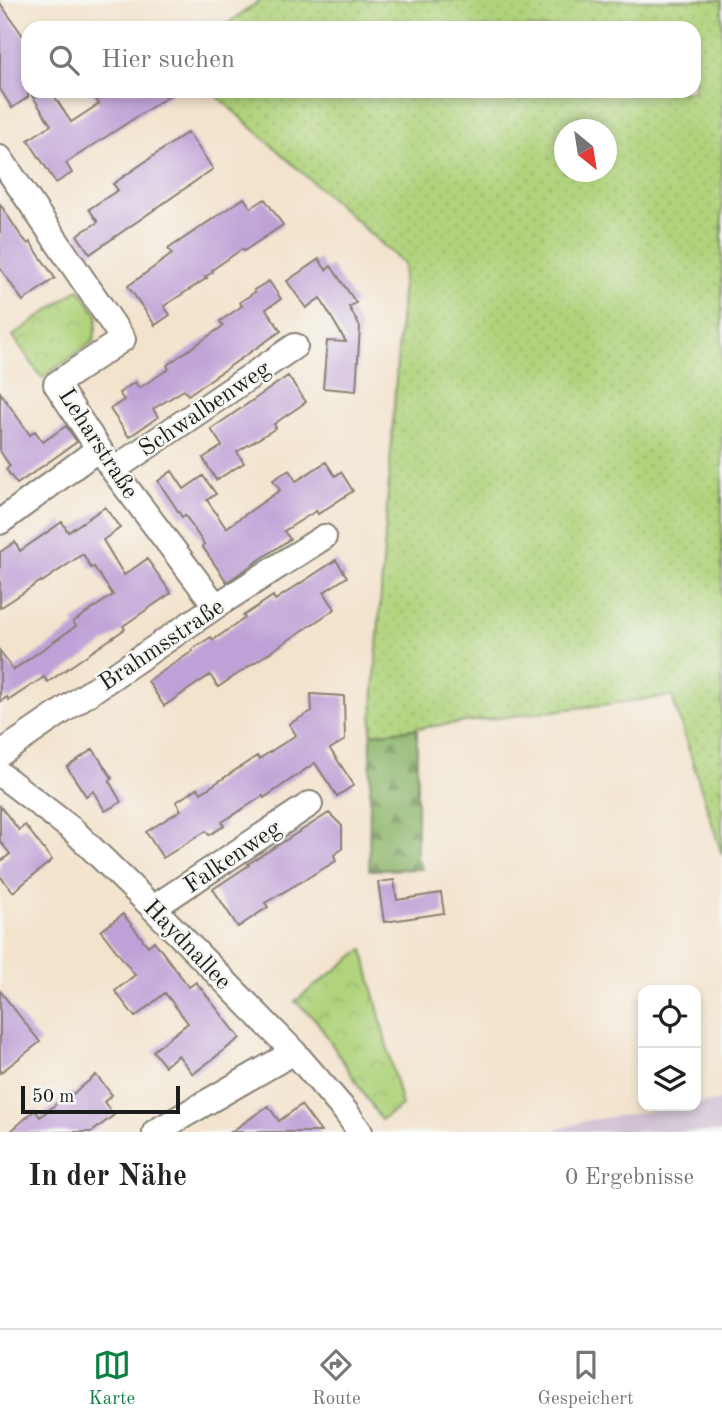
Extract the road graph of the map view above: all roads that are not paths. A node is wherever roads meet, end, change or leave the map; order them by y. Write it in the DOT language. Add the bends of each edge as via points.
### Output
graph roads {
  1 [pos="0,158"];
  2 [pos="295,346"];
  3 [pos="98,449"];
  4 [pos="113,470"];
  5 [pos="0,522"];
  6 [pos="324,537"];
  7 [pos="216,606"];
  8 [pos="0,754"];
  9 [pos="0,774"];
  10 [pos="310,804"];
  11 [pos="153,908"];
  12 [pos="294,1052"];
  13 [pos="155,1132"];
  14 [pos="360,1132"];
  1 -- 3 [label="street, Leharstraße" via="122,339 56,384"];
  2 -- 4 [label="street, Schwalbenweg"];
  3 -- 4 [label="street, Leharstraße"];
  3 -- 5 [label="street"];
  4 -- 7 [label="street, Leharstraße"];
  6 -- 7 [label="street, Brahmsstraße"];
  7 -- 8 [label="street, Brahmsstraße"];
  9 -- 11 [label="street, Haydnallee" via="73,830"];
  10 -- 11 [label="street, Falkenweg"];
  11 -- 12 [label="street, Haydnallee"];
  12 -- 13 [label="street"];
  12 -- 14 [label="street, Haydnallee"];
}
